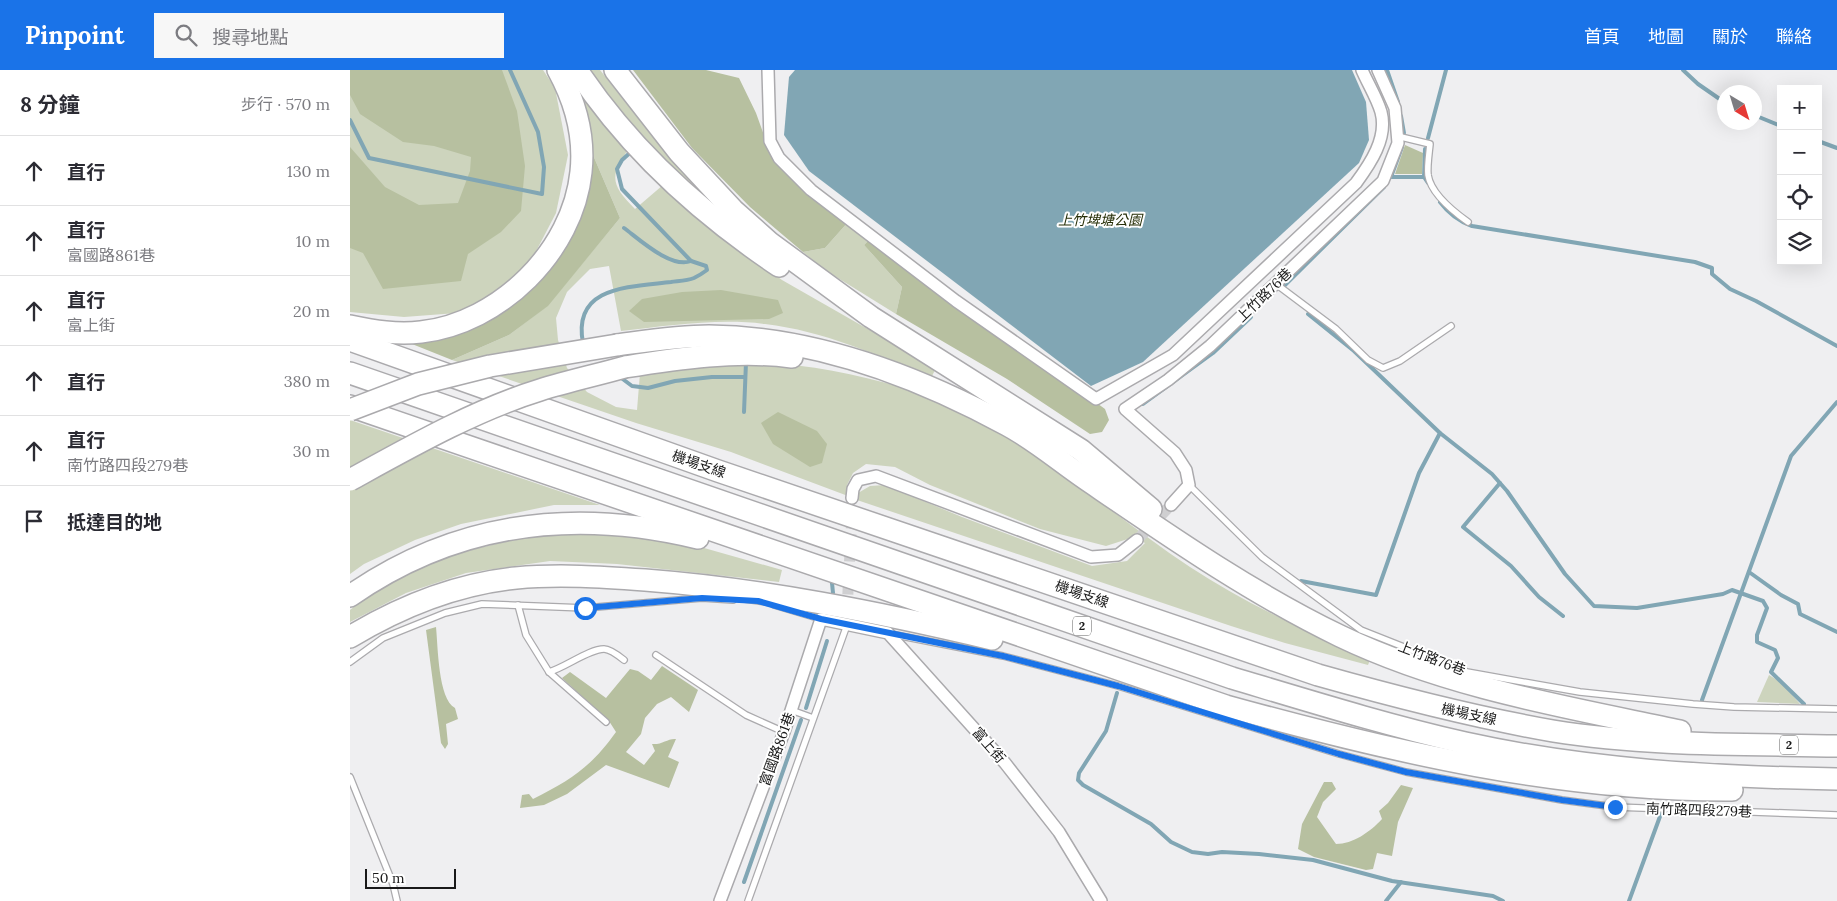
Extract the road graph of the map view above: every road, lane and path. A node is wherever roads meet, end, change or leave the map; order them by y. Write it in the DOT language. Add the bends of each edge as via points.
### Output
graph roads {
  1 [pos="558,70"];
  2 [pos="577,70"];
  3 [pos="615,70"];
  4 [pos="768,70"];
  5 [pos="1362,70"];
  6 [pos="1378,70"];
  7 [pos="1397,136"];
  8 [pos="1468,222"];
  9 [pos="1276,284"];
  10 [pos="871,317"];
  11 [pos="350,326"];
  12 [pos="1451,326"];
  13 [pos="350,340"];
  14 [pos="879,369"];
  15 [pos="350,373"];
  16 [pos="350,408"];
  17 [pos="350,480"];
  18 [pos="1189,486"];
  19 [pos="852,498"];
  20 [pos="1171,505"];
  21 [pos="1137,540"];
  22 [pos="1222,568"];
  23 [pos="825,569"];
  24 [pos="350,596"];
  25 [pos="740,600"];
  26 [pos="767,603"];
  27 [pos="518,605"];
  28 [pos="821,619"];
  29 [pos="846,625"];
  30 [pos="888,633"];
  31 [pos="350,637"];
  32 [pos="656,655"];
  33 [pos="624,660"];
  34 [pos="350,662"];
  35 [pos="1109,666"];
  36 [pos="550,672"];
  37 [pos="1837,709"];
  38 [pos="791,710"];
  39 [pos="813,718"];
  40 [pos="606,722"];
  41 [pos="784,732"];
  42 [pos="1741,744"];
  43 [pos="1837,746"];
  44 [pos="350,777"];
  45 [pos="1837,780"];
  46 [pos="1837,815"];
  47 [pos="397,901"];
  48 [pos="720,901"];
  49 [pos="748,901"];
  50 [pos="1101,901"];
  1 -- 11 [label="highway" via="578,117 581,172 567,220 534,273 507,298 479,315 453,324 402,333"];
  2 -- 10 [label="highway" via="618,124 691,200 734,236 808,285"];
  3 -- 10 [label="highway" via="679,152 733,210 792,261"];
  4 -- 5 [label="street" via="770,141 779,158 811,190 956,301 1096,399 1173,355 1356,183 1371,163 1380,141 1381,114"];
  6 -- 7 [label="street, 上竹路76巷" via="1395,108"];
  7 -- 8 [label="lane" via="1430,144 1428,177 1454,213"];
  7 -- 9 [label="street, 上竹路76巷" via="1398,143 1383,181"];
  9 -- 12 [label="lane" via="1336,328 1368,360 1383,368 1400,361"];
  9 -- 18 [label="street, 上竹路76巷" via="1210,346 1125,409 1174,453 1186,470"];
  10 -- 22 [label="highway" via="1081,450"];
  13 -- 42 [label="highway, 機場支線 / 2" via="718,471 1318,675 1444,710 1555,731 1653,741"];
  14 -- 16 [label="highway, bridge" via="820,350 751,338 708,336 617,344 490,366 418,384"];
  14 -- 17 [label="highway, bridge" via="781,355 676,359 625,368 530,393 416,444"];
  14 -- 22 [label="highway" via="957,400 1009,426"];
  15 -- 45 [label="highway, 機場支線 / 2" via="1232,678 1349,713 1466,743 1650,772"];
  16 -- 23 [label="highway, bridge"];
  18 -- 20 [label="street"];
  18 -- 37 [label="lane, 上竹路76巷" via="1262,557 1361,630 1467,672 1580,692 1734,707"];
  19 -- 21 [label="street" via="858,480 876,476 1091,557 1118,555"];
  22 -- 42 [label="highway" via="1264,596 1324,628 1404,663 1541,702"];
  23 -- 24 [label="highway" via="649,528 609,523 556,523 516,527 432,551"];
  23 -- 35 [label="highway"];
  25 -- 27 [label="lane" via="702,598 585,608"];
  26 -- 28 [label="lane"];
  27 -- 34 [label="lane" via="482,604 445,613 383,638"];
  27 -- 36 [label="lane" via="526,635"];
  28 -- 29 [label="street"];
  28 -- 38 [label="street, 富國路861巷"];
  29 -- 30 [label="street"];
  29 -- 39 [label="lane"];
  30 -- 46 [label="lane, 南竹路四段279巷" via="1003,656 1099,681 1406,772 1615,807"];
  30 -- 50 [label="street, 富上街" via="1005,763 1059,832"];
  31 -- 35 [label="highway" via="379,620 433,597 475,585 516,578 606,577 792,598 916,622"];
  32 -- 41 [label="lane" via="746,715"];
  33 -- 36 [label="lane" via="606,649 595,650"];
  35 -- 45 [label="highway" via="1226,706 1350,740 1567,781 1680,790 1739,790"];
  36 -- 40 [label="lane"];
  38 -- 39 [label="lane"];
  38 -- 41 [label="street, 富國路861巷"];
  39 -- 49 [label="lane"];
  41 -- 48 [label="street, 富國路861巷"];
  42 -- 43 [label="highway, 機場支線 / 2"];
  44 -- 47 [label="lane"];
}
